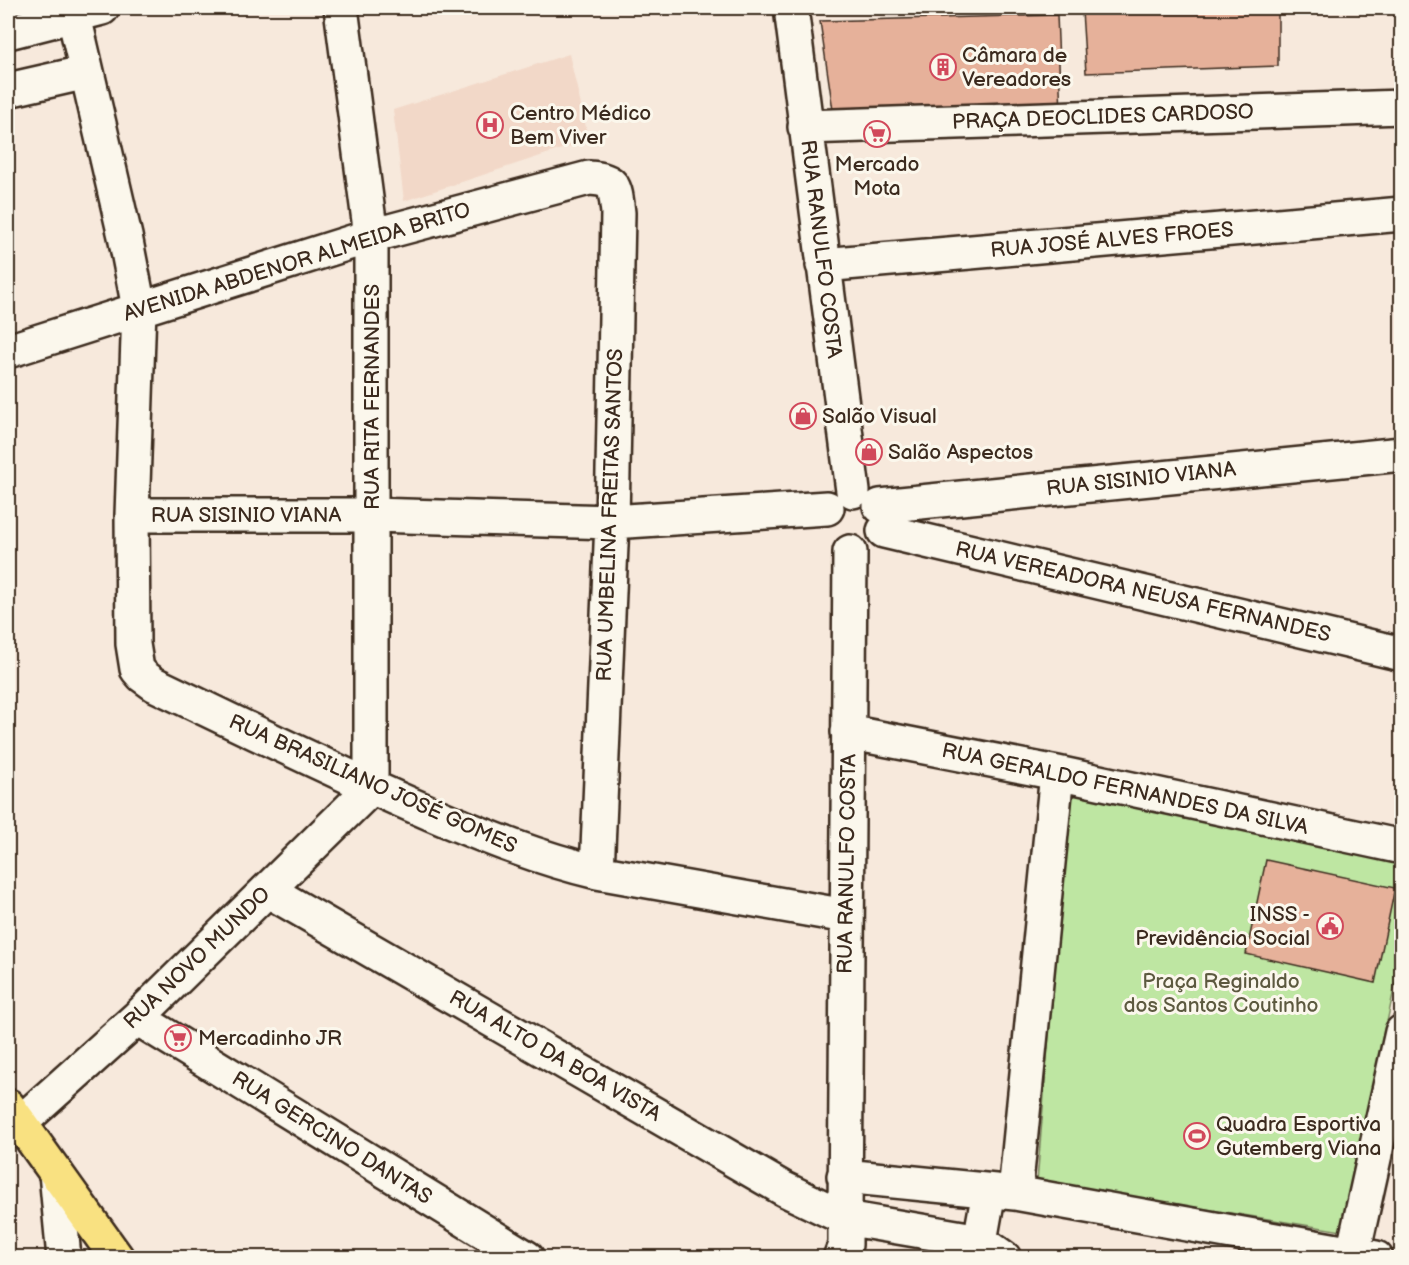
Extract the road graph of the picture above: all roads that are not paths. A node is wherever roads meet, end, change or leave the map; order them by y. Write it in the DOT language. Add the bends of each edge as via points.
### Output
graph roads {
  1 [pos="341,8"];
  2 [pos="791,8"];
  3 [pos="88,12"];
  4 [pos="8,32"];
  5 [pos="87,72"];
  6 [pos="8,90"];
  7 [pos="1401,107"];
  8 [pos="805,127"];
  9 [pos="589,178"];
  10 [pos="1401,214"];
  11 [pos="371,236"];
  12 [pos="823,265"];
  13 [pos="139,308"];
  14 [pos="8,351"];
  15 [pos="1401,454"];
  16 [pos="861,509"];
  17 [pos="132,515"];
  18 [pos="372,515"];
  19 [pos="612,522"];
  20 [pos="850,552"];
  21 [pos="1401,654"];
  22 [pos="848,732"];
  23 [pos="1057,773"];
  24 [pos="371,788"];
  25 [pos="1401,847"];
  26 [pos="597,872"];
  27 [pos="267,890"];
  28 [pos="846,916"];
  29 [pos="137,1018"];
  30 [pos="1401,1032"];
  31 [pos="14,1115"];
  32 [pos="56,1173"];
  33 [pos="844,1176"];
  34 [pos="1002,1192"];
  35 [pos="845,1218"];
  36 [pos="992,1249"];
  37 [pos="1361,1256"];
  38 [pos="64,1257"];
  39 [pos="117,1257"];
  40 [pos="527,1257"];
  41 [pos="840,1257"];
  1 -- 11 [label="street, RUA RITA FERNANDES"];
  2 -- 8 [label="street, RUA RANULFO COSTA"];
  3 -- 4 [label="street"];
  3 -- 5 [label="street"];
  5 -- 6 [label="street"];
  5 -- 13 [label="street"];
  7 -- 8 [label="street, PRAÇA DEOCLIDES CARDOSO"];
  8 -- 12 [label="street, RUA RANULFO COSTA"];
  9 -- 11 [label="street, AVENIDA ABDENOR ALMEIDA BRITO"];
  9 -- 19 [label="street, RUA UMBELINA FREITAS SANTOS" via="603,178 612,185 618,213"];
  10 -- 12 [label="street, RUA JOSÉ ALVES FROES"];
  11 -- 13 [label="street, AVENIDA ABDENOR ALMEIDA BRITO"];
  11 -- 18 [label="street, RUA RITA FERNANDES"];
  12 -- 16 [label="street, RUA RANULFO COSTA"];
  13 -- 14 [label="street, AVENIDA ABDENOR ALMEIDA BRITO"];
  13 -- 17 [label="street"];
  15 -- 16 [label="street, RUA SISINIO VIANA"];
  16 -- 19 [label="street, RUA SISINIO VIANA"];
  16 -- 20 [label="street" via="874,546"];
  16 -- 20 [label="street, RUA RANULFO COSTA" via="824,524 837,547"];
  16 -- 21 [label="street, RUA VEREADORA NEUSA FERNANDES"];
  17 -- 18 [label="street, RUA SISINIO VIANA"];
  17 -- 24 [label="street, RUA BRASILIANO JOSÉ GOMES" via="134,658 142,676"];
  18 -- 19 [label="street, RUA SISINIO VIANA"];
  18 -- 24 [label="street, RUA RITA FERNANDES"];
  19 -- 26 [label="street, RUA UMBELINA FREITAS SANTOS"];
  20 -- 22 [label="street, RUA RANULFO COSTA"];
  22 -- 23 [label="street, RUA GERALDO FERNANDES DA SILVA"];
  22 -- 28 [label="street, RUA RANULFO COSTA"];
  23 -- 25 [label="street, RUA GERALDO FERNANDES DA SILVA"];
  23 -- 34 [label="street"];
  24 -- 26 [label="street, RUA BRASILIANO JOSÉ GOMES" via="525,852"];
  24 -- 27 [label="street, RUA NOVO MUNDO"];
  26 -- 28 [label="street, RUA BRASILIANO JOSÉ GOMES"];
  27 -- 29 [label="street, RUA NOVO MUNDO"];
  27 -- 35 [label="street, RUA ALTO DA BOA VISTA" via="784,1189"];
  28 -- 33 [label="street, RUA RANULFO COSTA"];
  29 -- 31 [label="street, RUA NOVO MUNDO"];
  29 -- 40 [label="street, RUA GERCINO DANTAS"];
  30 -- 37 [label="street"];
  31 -- 32 [label="main road"];
  32 -- 38 [label="street"];
  32 -- 39 [label="main road"];
  33 -- 34 [label="street"];
  33 -- 35 [label="street, RUA RANULFO COSTA"];
  34 -- 36 [label="street"];
  34 -- 37 [label="street"];
  35 -- 36 [label="street, RUA ALTO DA BOA VISTA"];
  35 -- 41 [label="street, RUA RANULFO COSTA" via="845,1245"];
}
